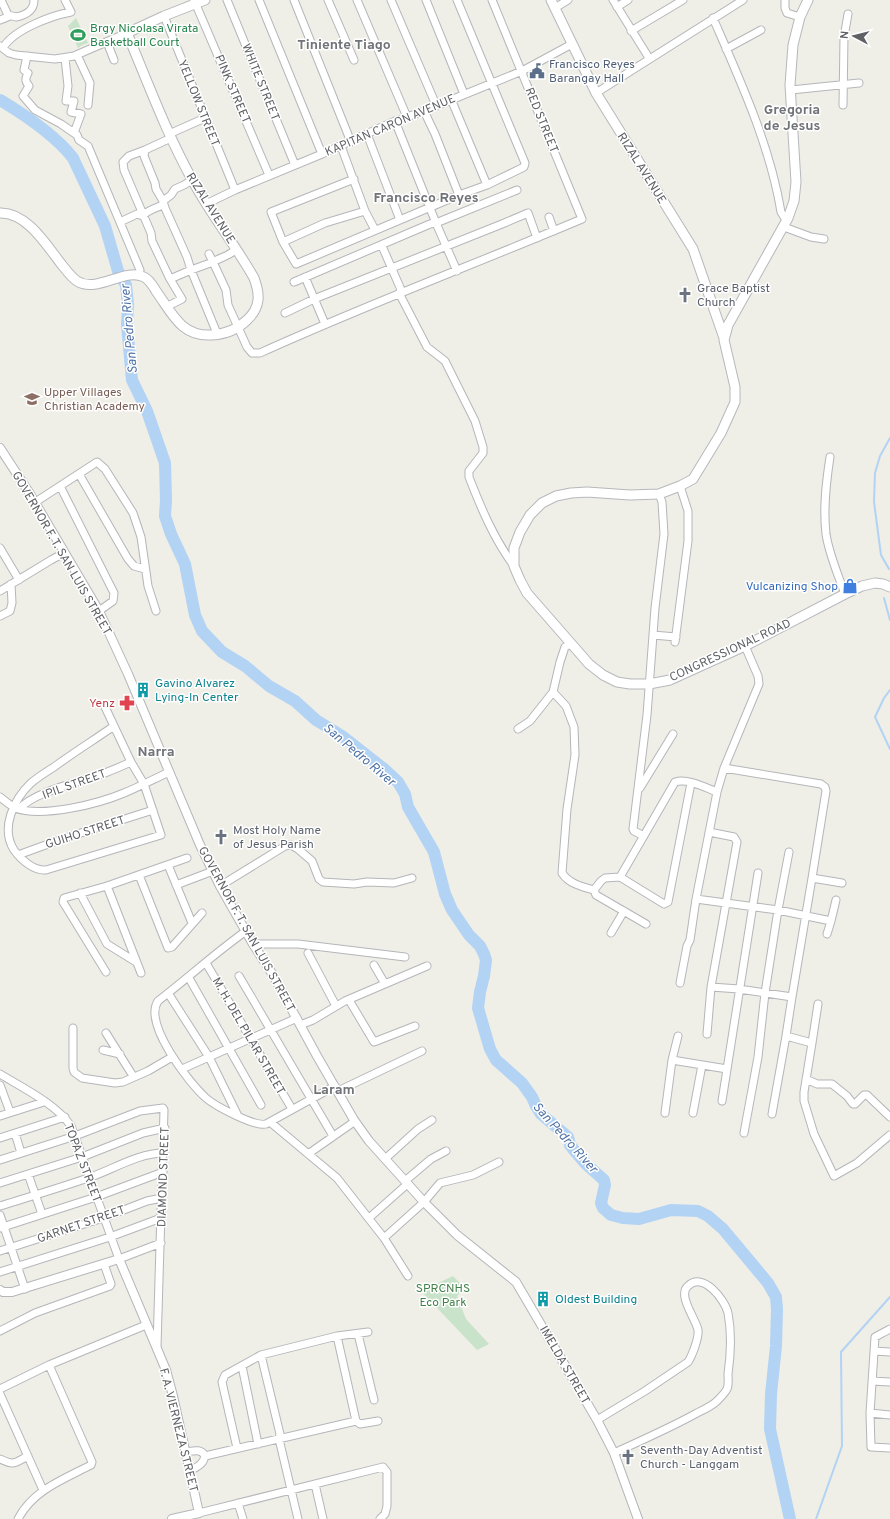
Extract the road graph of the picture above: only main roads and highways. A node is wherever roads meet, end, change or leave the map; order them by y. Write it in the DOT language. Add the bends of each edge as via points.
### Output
graph roads {
  1 [pos="205,0"];
  2 [pos="808,0"];
  3 [pos="195,2"];
  4 [pos="553,4"];
  5 [pos="0,213"];
  6 [pos="715,315"];
  7 [pos="732,319"];
  8 [pos="724,340"];
  9 [pos="890,587"];
  1 -- 3 [label="main road"];
  2 -- 7 [label="main road" via="800,17 793,45 791,90 796,182 794,200 786,222"];
  3 -- 5 [label="main road, RIZAL AVENUE" via="127,33 170,136 192,180 254,278 259,290 259,300 248,319 228,332 204,336 194,334 176,319 145,278 128,276 92,285 78,282 29,225 14,215"];
  4 -- 6 [label="main road, RIZAL AVENUE" via="596,93 693,250"];
  6 -- 7 [label="main road"];
  6 -- 8 [label="main road, RIZAL AVENUE"];
  7 -- 8 [label="main road"];
  8 -- 9 [label="main road, CONGRESSIONAL ROAD" via="735,387 734,402 721,433 693,479 659,494 571,493 556,496 542,503 530,515 514,548 514,566 527,593 589,664 609,679 630,684 649,684 670,680 745,646 869,584"];
}
